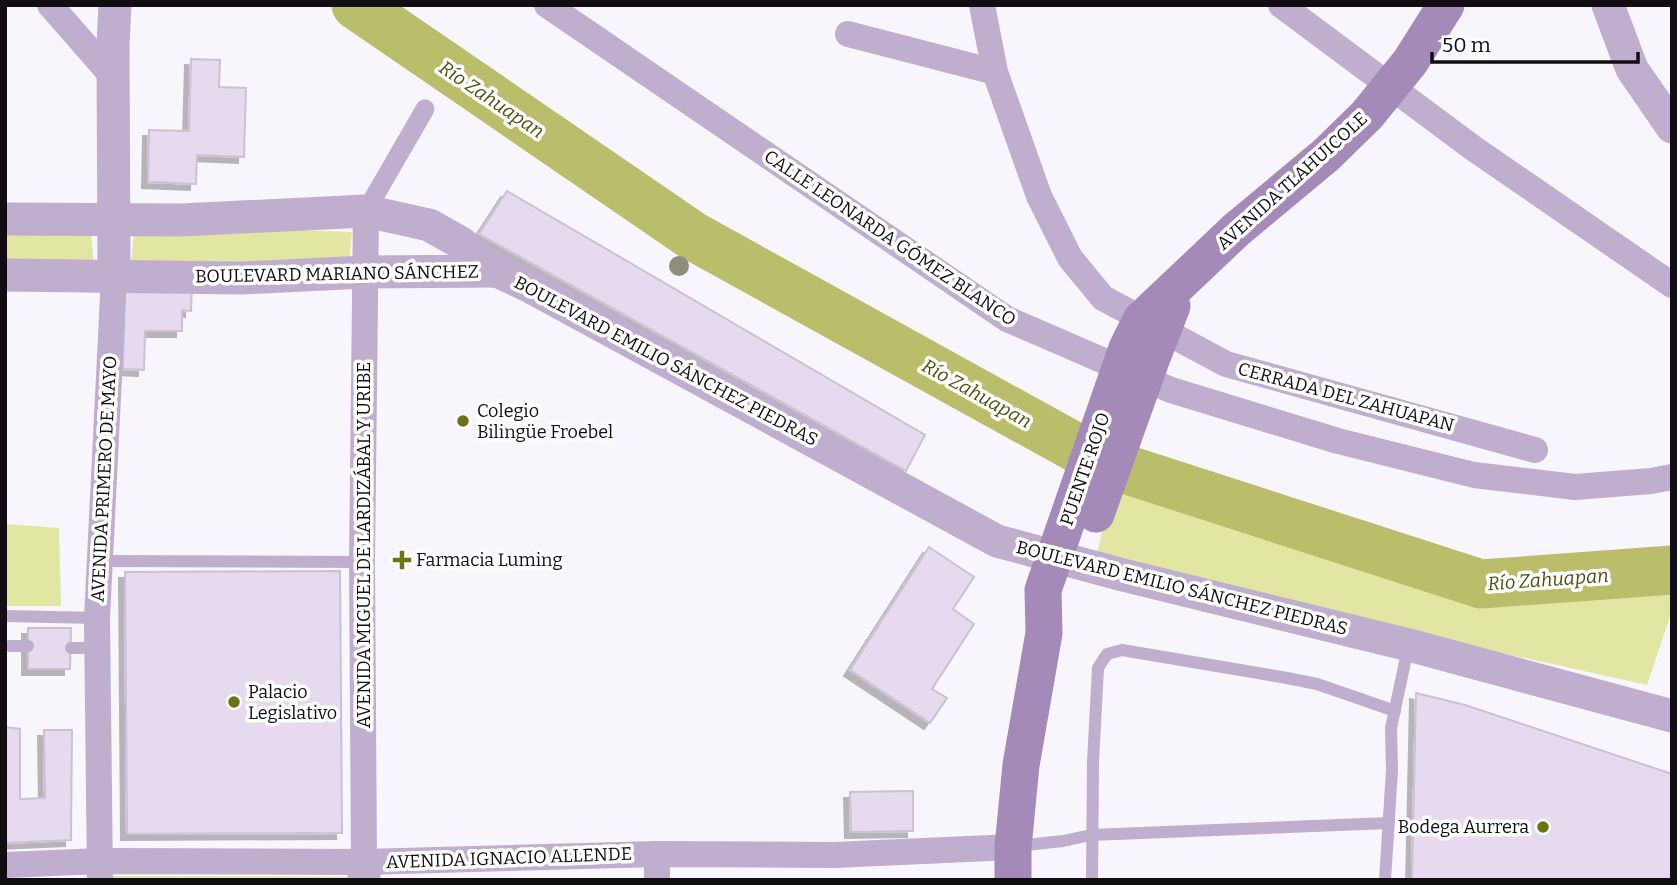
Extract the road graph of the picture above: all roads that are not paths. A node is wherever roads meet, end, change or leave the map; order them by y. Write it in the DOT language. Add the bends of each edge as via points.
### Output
graph roads {
  1 [pos="50,5"];
  2 [pos="115,5"];
  3 [pos="547,5"];
  4 [pos="982,5"];
  5 [pos="1281,5"];
  6 [pos="1446,5"];
  7 [pos="1608,5"];
  8 [pos="848,34"];
  9 [pos="995,72"];
  10 [pos="1401,75"];
  11 [pos="113,78"];
  12 [pos="425,109"];
  13 [pos="1672,127"];
  14 [pos="366,211"];
  15 [pos="5,219"];
  16 [pos="114,219"];
  17 [pos="497,271"];
  18 [pos="365,272"];
  19 [pos="5,275"];
  20 [pos="114,276"];
  21 [pos="1672,285"];
  22 [pos="1145,340"];
  23 [pos="1535,450"];
  24 [pos="1672,477"];
  25 [pos="99,561"];
  26 [pos="362,562"];
  27 [pos="5,616"];
  28 [pos="97,618"];
  29 [pos="1409,645"];
  30 [pos="10,646"];
  31 [pos="28,646"];
  32 [pos="71,648"];
  33 [pos="97,648"];
  34 [pos="1395,711"];
  35 [pos="1672,716"];
  36 [pos="1389,823"];
  37 [pos="1091,835"];
  38 [pos="1013,863"];
  39 [pos="5,865"];
  40 [pos="657,867"];
  41 [pos="100,870"];
  42 [pos="364,871"];
  43 [pos="1092,880"];
  44 [pos="1385,880"];
  1 -- 11 [label="street"];
  2 -- 11 [label="street, AVENIDA PRIMERO DE MAYO"];
  3 -- 24 [label="street, CALLE LEONARDA GÓMEZ BLANCO" via="1007,319 1171,390 1338,441 1474,475 1575,487"];
  4 -- 9 [label="street, CERRADA DEL ZAHUAPAN"];
  5 -- 10 [label="street"];
  6 -- 10 [label="main road, AVENIDA TLAHUICOLE"];
  7 -- 13 [label="street" via="1632,69"];
  8 -- 9 [label="street"];
  9 -- 22 [label="street, CERRADA DEL ZAHUAPAN" via="1039,196 1070,258"];
  10 -- 21 [label="street" via="1473,148"];
  10 -- 22 [label="main road, AVENIDA TLAHUICOLE" via="1326,155 1218,247 1181,285"];
  11 -- 16 [label="street, AVENIDA PRIMERO DE MAYO"];
  12 -- 14 [label="street"];
  14 -- 16 [label="street, BOULEVARD MARIANO SÁNCHEZ"];
  14 -- 17 [label="street, BOULEVARD MARIANO SÁNCHEZ" via="429,225"];
  14 -- 18 [label="street, AVENIDA MIGUEL DE LARDIZÁBAL Y URIBE"];
  15 -- 16 [label="street, BOULEVARD MARIANO SÁNCHEZ"];
  16 -- 20 [label="street, AVENIDA PRIMERO DE MAYO"];
  17 -- 18 [label="street, BOULEVARD MARIANO SÁNCHEZ"];
  17 -- 29 [label="street, BOULEVARD EMILIO SÁNCHEZ PIEDRAS" via="997,541"];
  18 -- 20 [label="street, BOULEVARD MARIANO SÁNCHEZ" via="242,278"];
  18 -- 26 [label="street, AVENIDA MIGUEL DE LARDIZÁBAL Y URIBE"];
  19 -- 20 [label="street, BOULEVARD MARIANO SÁNCHEZ"];
  20 -- 25 [label="street, AVENIDA PRIMERO DE MAYO"];
  22 -- 23 [label="street, CERRADA DEL ZAHUAPAN"];
  22 -- 38 [label="main road, PUENTE ROJO" via="1044,633 1021,765"];
  25 -- 26 [label="lane"];
  25 -- 28 [label="street, AVENIDA PRIMERO DE MAYO"];
  26 -- 42 [label="street, AVENIDA MIGUEL DE LARDIZÁBAL Y URIBE"];
  27 -- 28 [label="lane"];
  28 -- 33 [label="street, AVENIDA PRIMERO DE MAYO"];
  29 -- 34 [label="lane"];
  29 -- 35 [label="street, BOULEVARD EMILIO SÁNCHEZ PIEDRAS"];
  30 -- 31 [label="lane"];
  32 -- 33 [label="lane"];
  33 -- 41 [label="street, AVENIDA PRIMERO DE MAYO"];
  34 -- 36 [label="lane"];
  34 -- 37 [label="lane" via="1287,678 1122,650 1107,654 1098,668"];
  36 -- 37 [label="lane"];
  36 -- 44 [label="lane"];
  37 -- 38 [label="lane" via="1063,841"];
  37 -- 43 [label="lane"];
  38 -- 40 [label="street, AVENIDA IGNACIO ALLENDE" via="834,855"];
  39 -- 41 [label="street, AVENIDA IGNACIO ALLENDE"];
  40 -- 42 [label="street, AVENIDA IGNACIO ALLENDE"];
  41 -- 42 [label="street, AVENIDA IGNACIO ALLENDE"];
}
